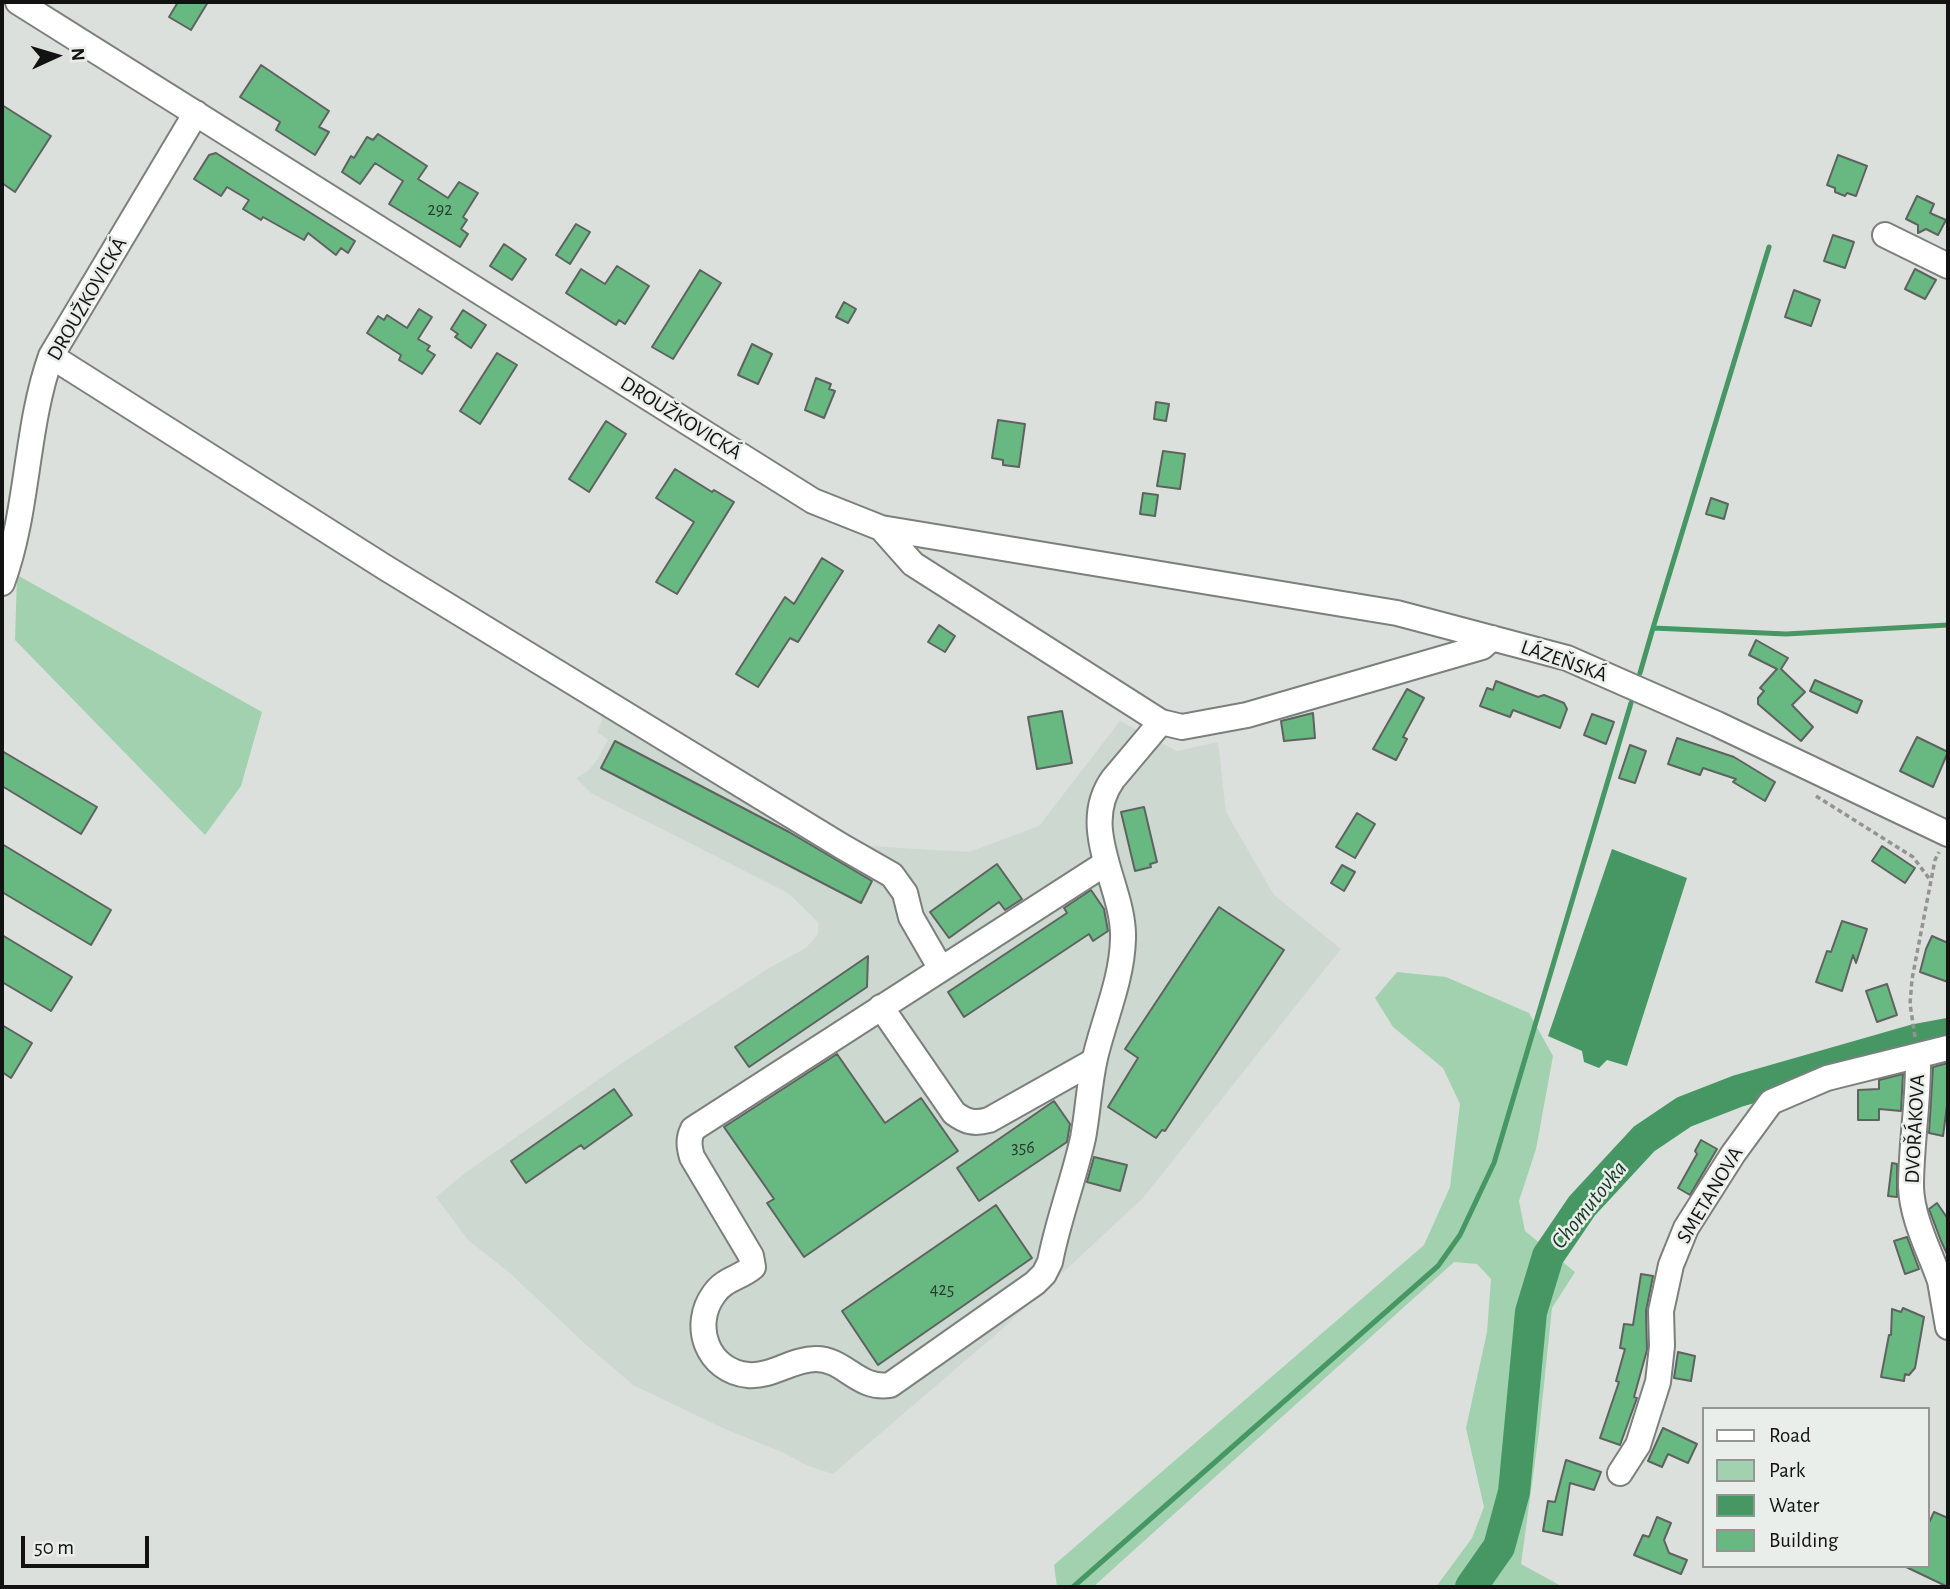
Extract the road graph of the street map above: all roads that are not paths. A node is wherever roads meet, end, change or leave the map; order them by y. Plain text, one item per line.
1 (18, 2) edge
2 (196, 113) junction
3 (1885, 234) dead end
4 (1948, 267) edge
5 (51, 356) junction
6 (881, 528) junction
7 (2, 583) edge
8 (1492, 638) junction
9 (1161, 722) junction
10 (1947, 834) edge
11 (1106, 863) junction
12 (941, 969) junction
13 (881, 1007) junction
14 (1948, 1048) edge
15 (1918, 1056) junction
16 (1094, 1061) junction
17 (1944, 1280) edge
18 (1948, 1327) edge
19 (1620, 1473) dead end

1 - 2 street, DROUŽKOVICKÁ
2 - 5 street, DROUŽKOVICKÁ
2 - 6 street, DROUŽKOVICKÁ
3 - 4 street
5 - 7 street, DROUŽKOVICKÁ
5 - 12 street
6 - 8 street
6 - 9 street, DROUŽKOVICKÁ
8 - 9 street, LÁZEŇSKÁ
8 - 10 street, LÁZEŇSKÁ
9 - 11 street
11 - 12 street
11 - 16 street
12 - 13 street
13 - 16 street
13 - 16 street
14 - 15 street, SMETANOVA
15 - 17 street, DVOŘÁKOVA
15 - 19 street, SMETANOVA
17 - 18 street, DVOŘÁKOVA

